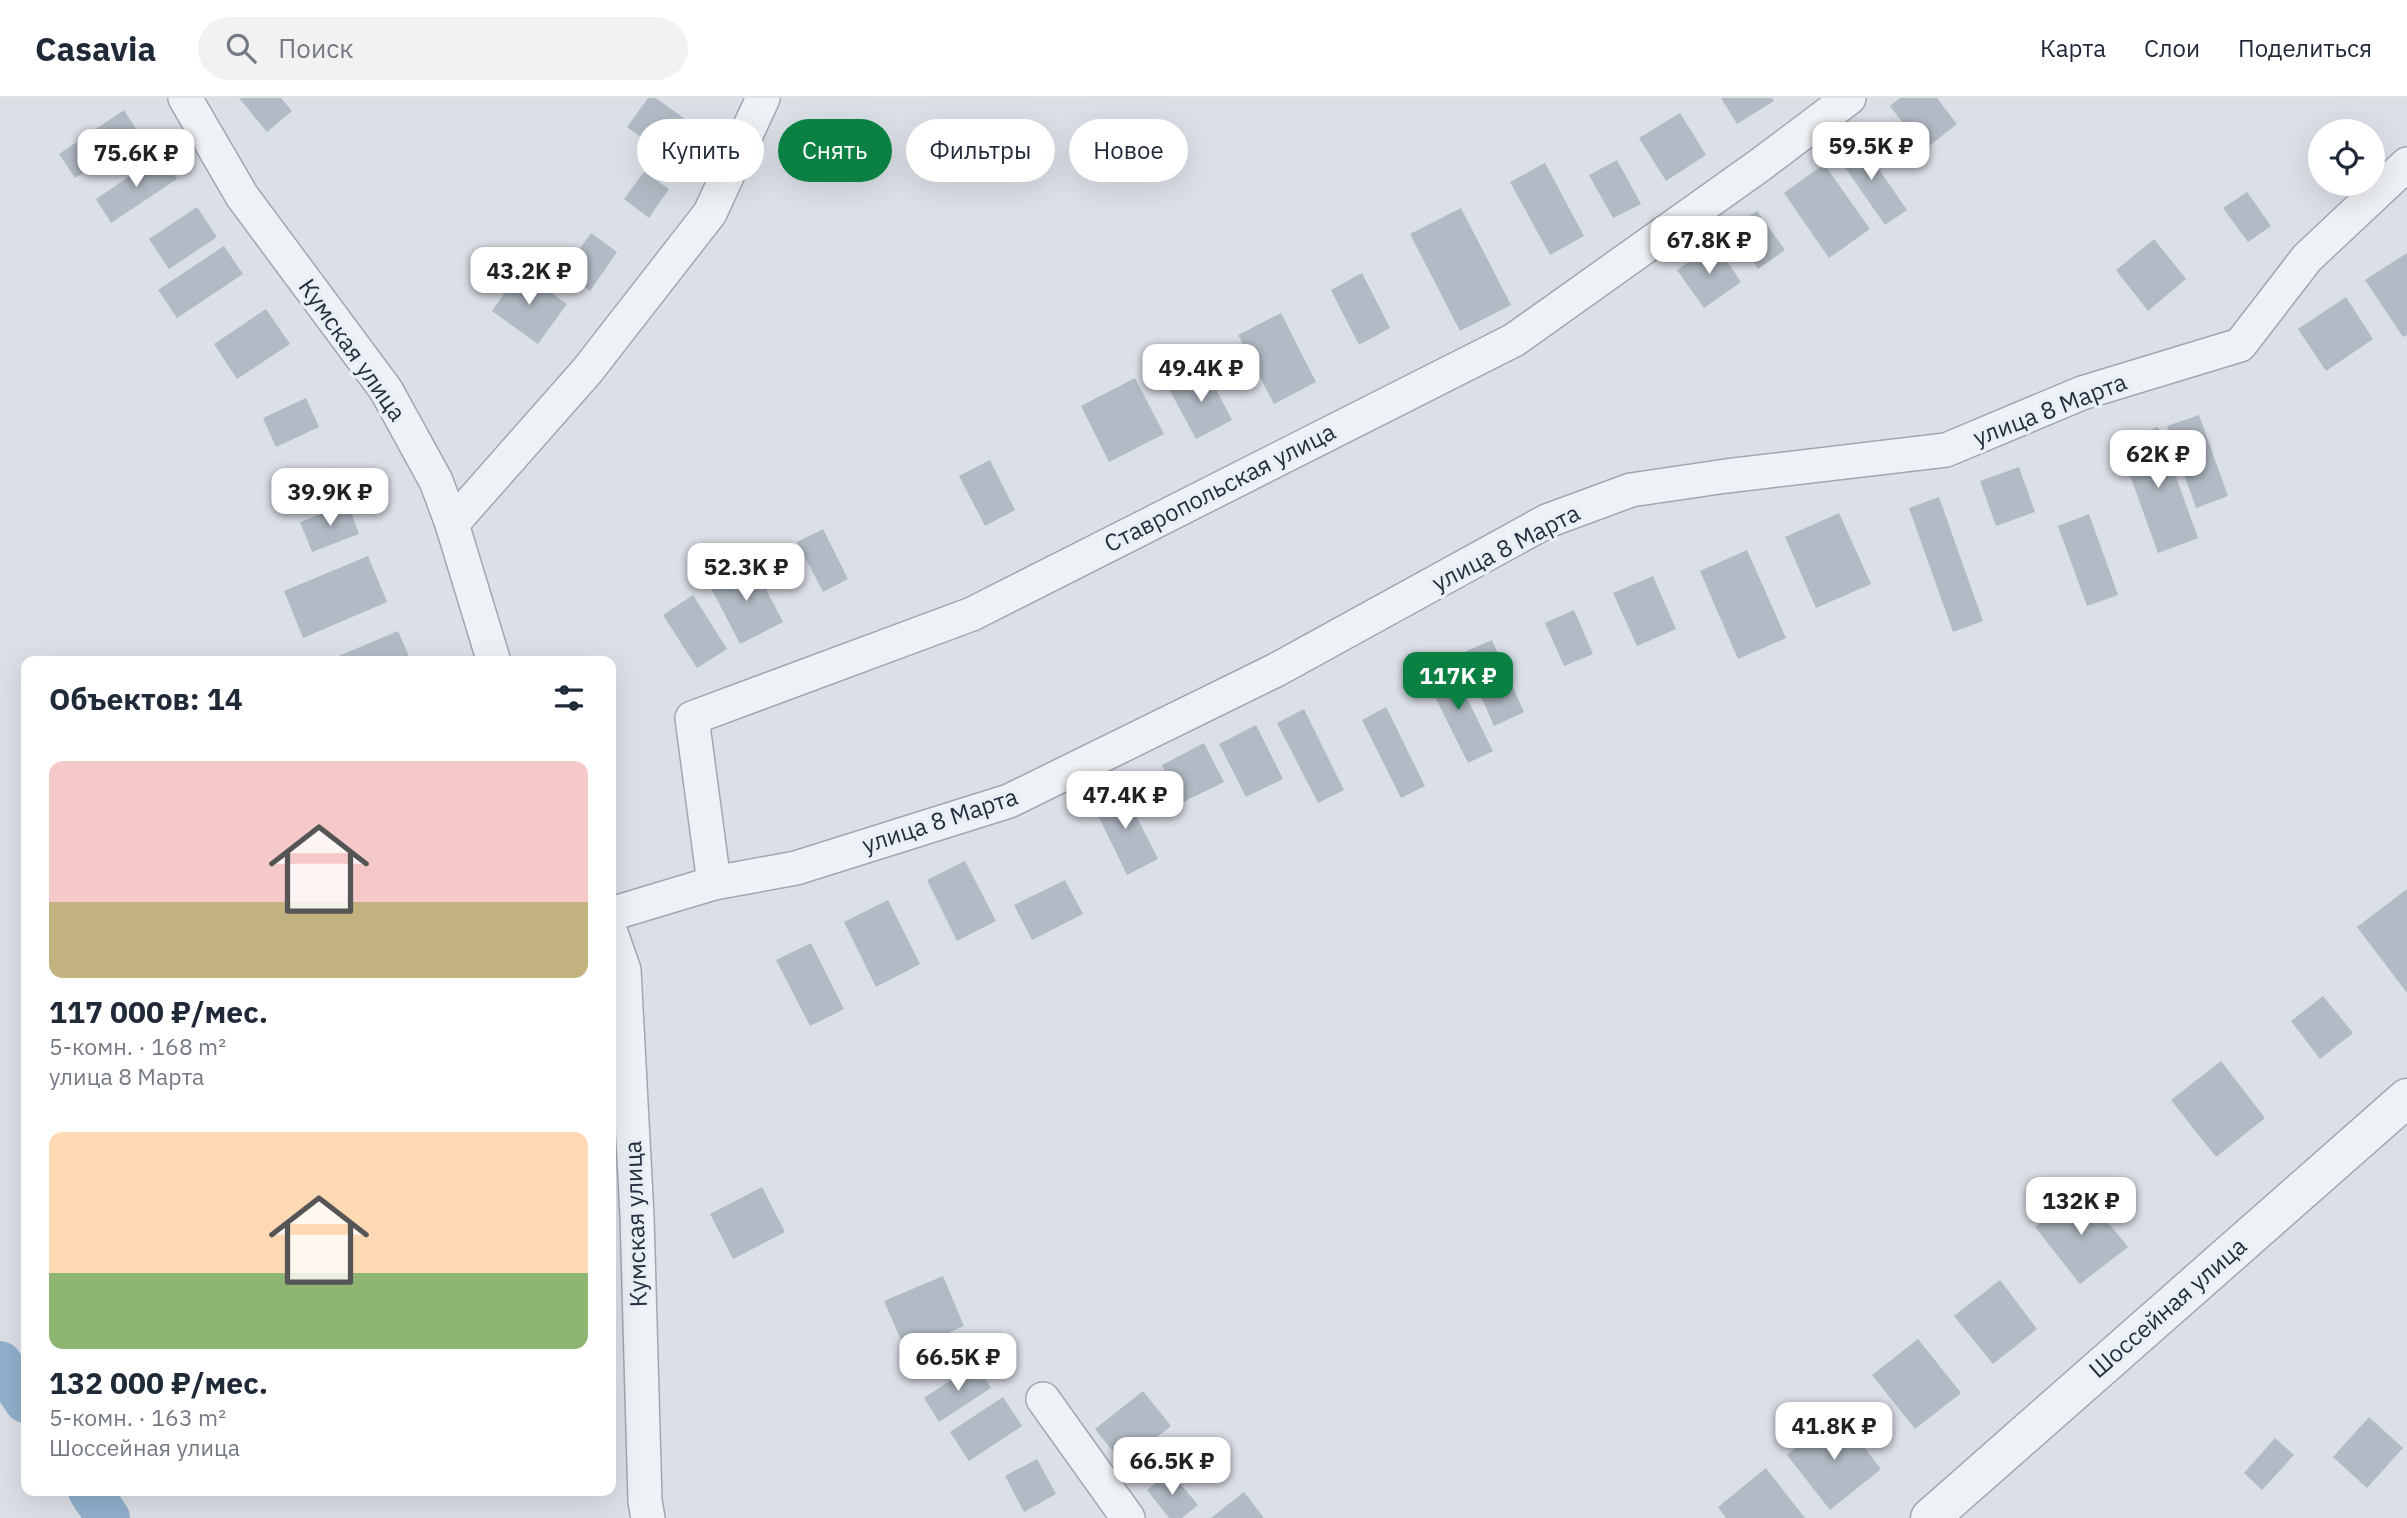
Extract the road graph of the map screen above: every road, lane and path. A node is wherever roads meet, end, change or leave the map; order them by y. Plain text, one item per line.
1 (185, 98) edge
2 (763, 98) edge
3 (1849, 98) edge
4 (2407, 164) edge
5 (452, 524) junction
6 (492, 656) edge
7 (715, 883) junction
8 (616, 913) edge
9 (616, 947) edge
10 (2407, 1098) edge
11 (1043, 1399) dead end
12 (648, 1518) edge
13 (1128, 1518) edge
14 (1930, 1518) edge

1 - 5 street, Кумская улица
2 - 5 street
3 - 7 street, Ставропольская улица
4 - 7 street, улица 8 Марта
5 - 6 street, Кумская улица
7 - 8 street, улица 8 Марта
9 - 12 street, Кумская улица
10 - 14 street, Шоссейная улица
11 - 13 street

